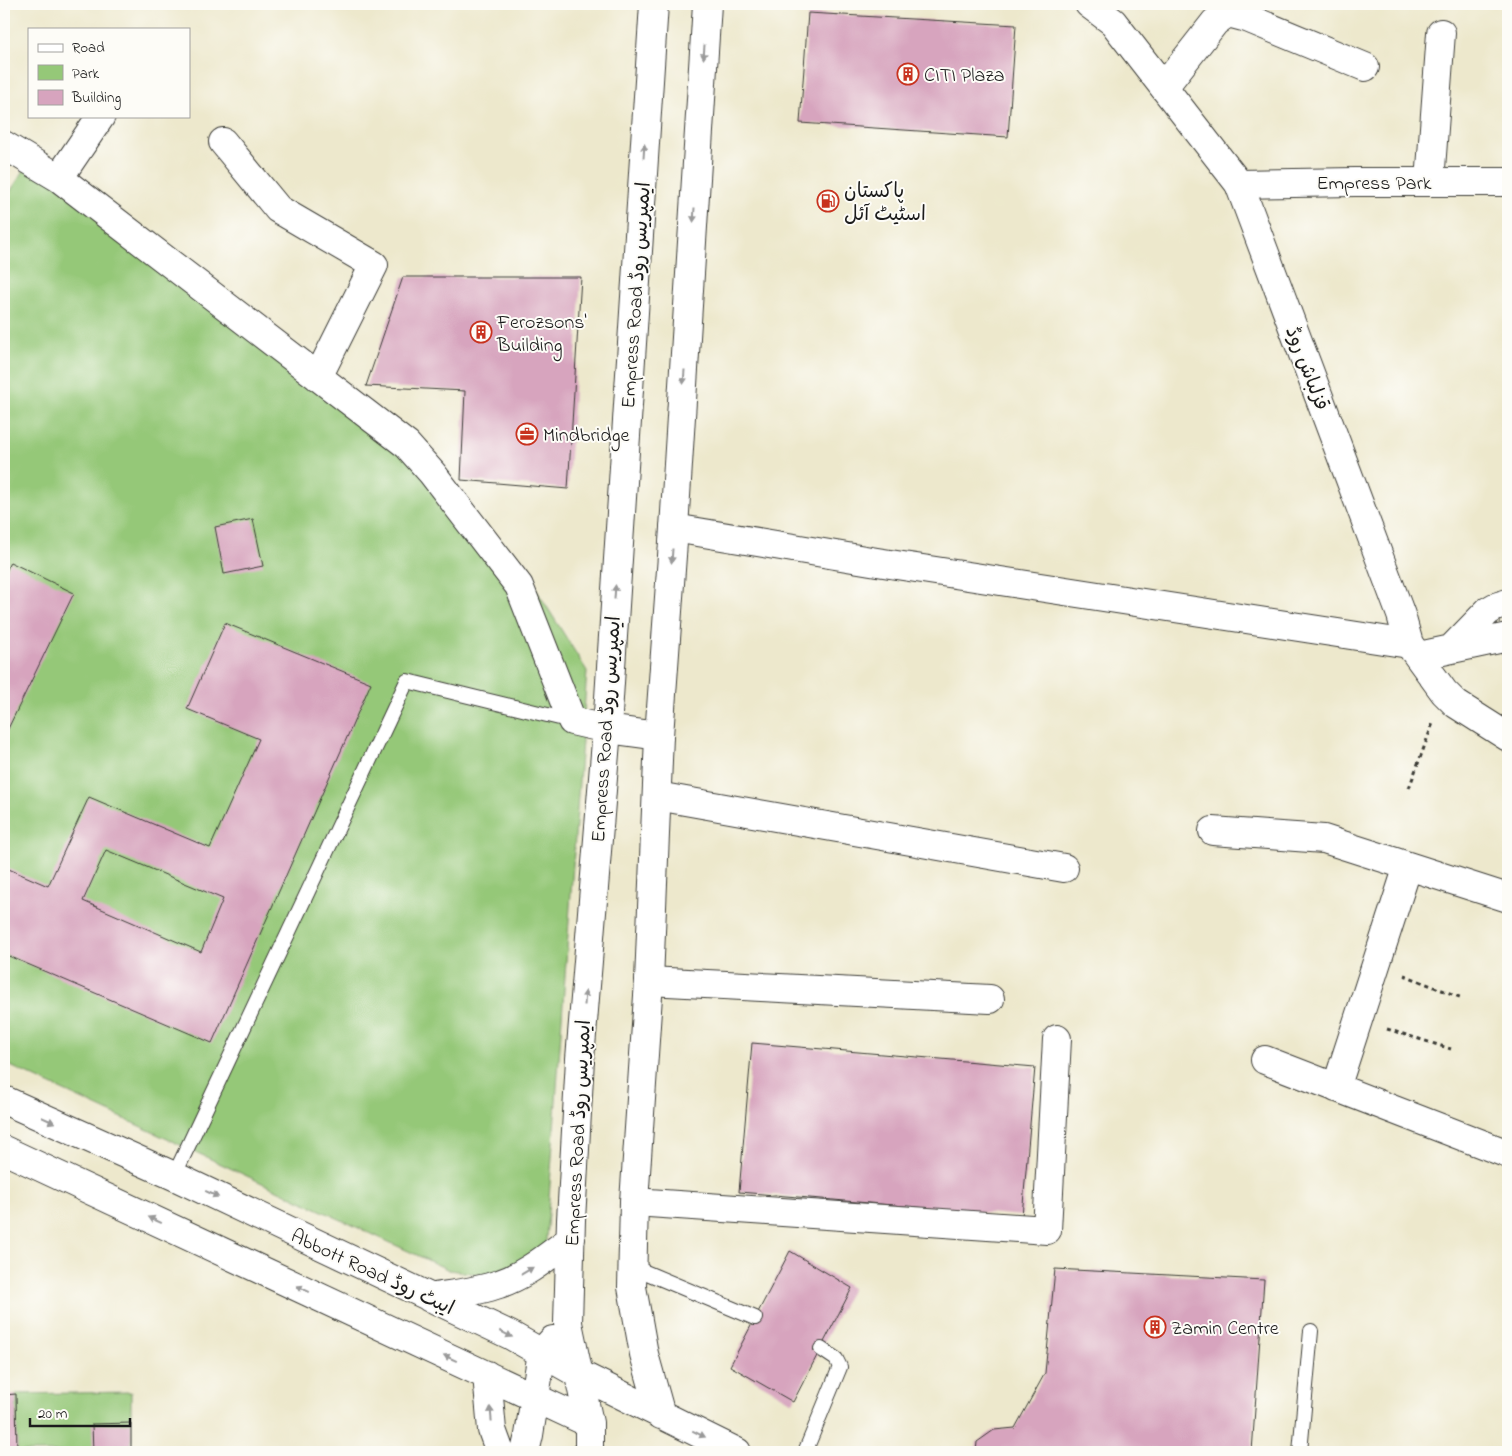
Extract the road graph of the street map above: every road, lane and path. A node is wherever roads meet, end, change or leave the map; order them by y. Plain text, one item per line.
1 (654, 4) edge
2 (707, 4) edge
3 (1088, 4) edge
4 (1441, 33) dead end
5 (1365, 67) dead end
6 (1164, 87) junction
7 (100, 118) edge
8 (223, 142) dead end
9 (4, 145) edge
10 (59, 178) junction
11 (1430, 182) junction
12 (1508, 182) edge
13 (1239, 184) junction
14 (318, 377) junction
15 (674, 528) junction
16 (1508, 603) edge
17 (1508, 637) edge
18 (1451, 649) junction
19 (1414, 650) junction
20 (1444, 692) junction
21 (572, 721) junction
22 (607, 729) junction
23 (659, 736) junction
24 (1508, 737) edge
25 (1410, 788) dead end
26 (657, 796) junction
27 (1213, 831) dead end
28 (1408, 866) junction
29 (1064, 868) dead end
30 (1508, 898) edge
31 (1376, 964) junction
32 (648, 981) junction
33 (1462, 998) dead end
34 (990, 999) dead end
35 (1358, 1020) junction
36 (1057, 1040) dead end
37 (1451, 1049) dead end
38 (1265, 1060) dead end
39 (1336, 1088) junction
40 (4, 1100) edge
41 (4, 1150) edge
42 (1508, 1154) edge
43 (174, 1176) junction
44 (634, 1202) junction
45 (571, 1239) junction
46 (633, 1268) junction
47 (430, 1298) junction
48 (755, 1318) dead end
49 (568, 1323) junction
50 (1311, 1332) dead end
51 (820, 1349) dead end
52 (542, 1352) junction
53 (579, 1374) junction
54 (487, 1375) junction
55 (535, 1398) junction
56 (661, 1415) junction
57 (589, 1423) junction
58 (500, 1452) edge
59 (525, 1452) edge
60 (589, 1452) edge
61 (737, 1452) edge
62 (805, 1452) edge
63 (1300, 1452) edge

22 -> 1 street, Empress Road ایمپریس روڈ
2 -> 15 street
3 - 6 street, قزلباش روڈ
4 - 11 street
5 - 6 street
6 - 13 street, قزلباش روڈ
7 - 10 street
8 - 14 street
9 - 10 street
10 - 14 street
11 - 12 street, Empress Park
11 - 13 street, Empress Park
13 - 19 street, قزلباش روڈ
14 - 21 street
15 - 19 street
15 -> 23 street
16 - 18 street
17 - 18 street
18 - 19 street
19 - 20 street, قزلباش روڈ
20 - 24 street, قزلباش روڈ
20 - 25 path
21 - 22 street
21 - 43 lane
22 - 23 street
45 -> 22 street, Empress Road ایمپریس روڈ
23 - 26 street
26 - 29 street
26 - 32 street
27 - 28 street
28 - 30 street
28 - 31 street
31 - 33 path
31 - 35 street
32 - 34 street
32 - 44 street
35 - 37 path
35 - 39 street
36 - 44 street
38 - 39 street
39 - 42 street
40 -> 43 street, Abbott Road ایبٹ روڈ
54 -> 41 street
43 -> 47 street, Abbott Road ایبٹ روڈ
44 - 46 street
47 -> 45 street
45 - 49 street, Empress Road ایمپریس روڈ
46 - 48 lane
46 - 56 street
47 -> 52 street, Abbott Road ایبٹ روڈ
49 - 52 street
49 - 53 street, Empress Road ایمپریس روڈ
50 - 63 lane
51 - 62 lane
52 - 53 street, Abbott Road ایبٹ روڈ
52 - 55 street
53 - 56 street, Abbott Road ایبٹ روڈ
53 - 57 street, Empress Road ایمپریس روڈ
54 - 55 street
58 -> 54 street
55 - 57 street
55 - 59 street
56 -> 61 street, Abbott Road ایبٹ روڈ
57 - 60 street, Empress Road ایمپریس روڈ

